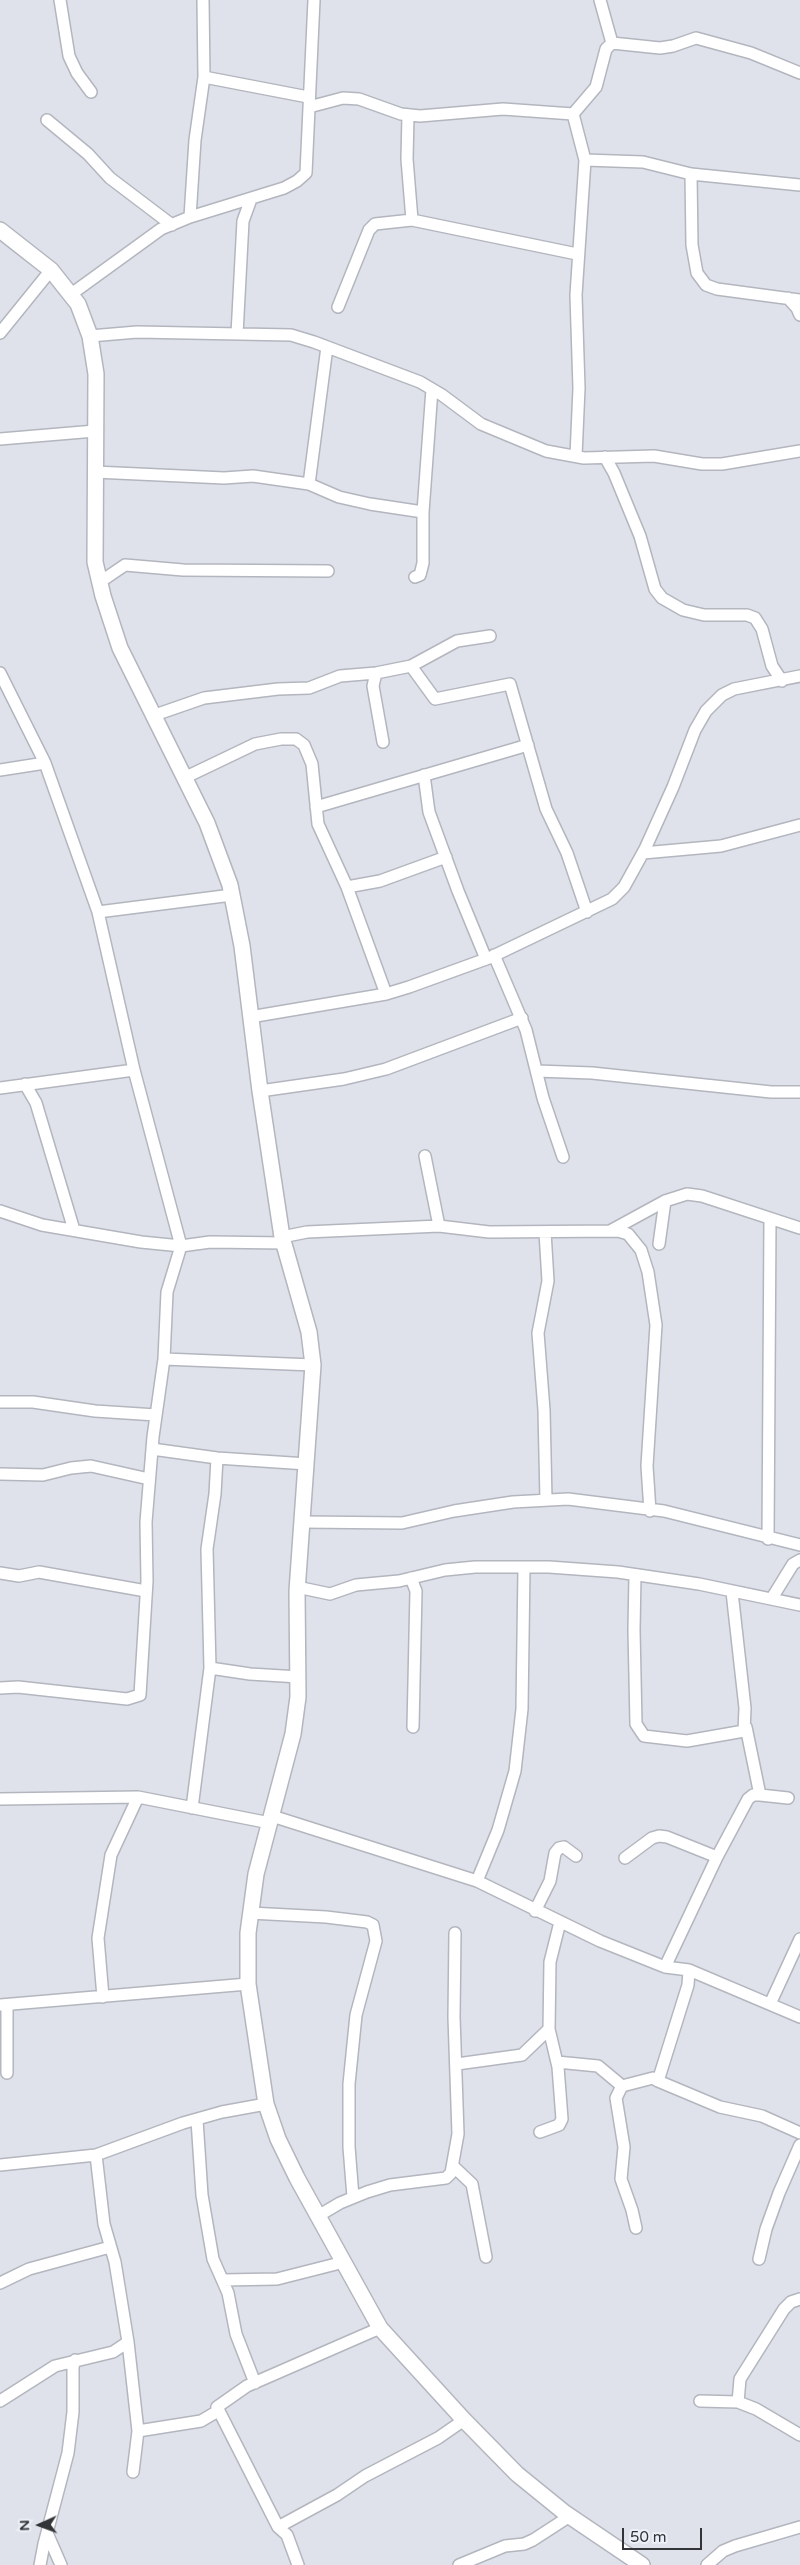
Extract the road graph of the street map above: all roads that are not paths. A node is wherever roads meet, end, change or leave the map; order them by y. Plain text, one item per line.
1 (60, 0) edge
2 (203, 0) edge
3 (314, 0) edge
4 (600, 0) edge
5 (612, 44) junction
6 (800, 73) edge
7 (204, 77) junction
8 (91, 92) dead end
9 (308, 102) junction
10 (408, 114) junction
11 (573, 114) junction
12 (47, 120) dead end
13 (585, 160) junction
14 (691, 174) junction
15 (800, 185) edge
16 (251, 199) junction
17 (228, 206) junction
18 (190, 217) junction
19 (412, 220) junction
20 (244, 221) junction
21 (172, 225) junction
22 (0, 230) edge
23 (578, 254) junction
24 (51, 270) junction
25 (70, 295) junction
26 (788, 298) junction
27 (800, 300) edge
28 (338, 308) dead end
29 (800, 315) edge
30 (0, 333) edge
31 (237, 334) junction
32 (90, 336) junction
33 (327, 346) junction
34 (432, 389) junction
35 (95, 431) junction
36 (0, 439) edge
37 (800, 451) edge
38 (576, 456) junction
39 (605, 457) junction
40 (95, 472) junction
41 (309, 484) junction
42 (423, 512) junction
43 (328, 571) dead end
44 (415, 577) dead end
45 (100, 582) junction
46 (490, 636) dead end
47 (410, 666) junction
48 (0, 673) edge
49 (370, 673) junction
50 (800, 676) edge
51 (782, 680) junction
52 (152, 716) junction
53 (384, 742) dead end
54 (528, 745) junction
55 (45, 762) junction
56 (0, 770) edge
57 (424, 775) junction
58 (184, 778) junction
59 (316, 807) junction
60 (800, 825) edge
61 (643, 853) junction
62 (446, 857) junction
63 (347, 887) junction
64 (232, 895) junction
65 (98, 912) junction
66 (587, 912) junction
67 (490, 957) junction
68 (386, 994) junction
69 (250, 1017) junction
70 (522, 1018) junction
71 (134, 1070) junction
72 (537, 1071) junction
73 (25, 1084) junction
74 (0, 1088) edge
75 (260, 1091) junction
76 (800, 1092) edge
77 (424, 1156) dead end
78 (562, 1157) dead end
79 (665, 1201) junction
80 (0, 1211) edge
81 (770, 1219) junction
82 (439, 1226) junction
83 (800, 1228) edge
84 (74, 1230) junction
85 (545, 1232) junction
86 (608, 1232) junction
87 (283, 1240) junction
88 (659, 1244) dead end
89 (181, 1246) junction
90 (164, 1359) junction
91 (313, 1365) junction
92 (0, 1402) edge
93 (156, 1415) junction
94 (152, 1449) junction
95 (217, 1458) junction
96 (307, 1464) junction
97 (0, 1474) edge
98 (149, 1479) junction
99 (546, 1500) junction
100 (650, 1511) junction
101 (302, 1522) junction
102 (768, 1539) junction
103 (786, 1543) junction
104 (800, 1546) edge
105 (797, 1562) edge
106 (524, 1568) junction
107 (0, 1573) edge
108 (635, 1575) junction
109 (412, 1578) junction
110 (298, 1587) junction
111 (146, 1591) junction
112 (732, 1592) junction
113 (772, 1598) junction
114 (800, 1605) edge
115 (210, 1668) junction
116 (298, 1677) junction
117 (0, 1688) edge
118 (414, 1726) dead end
119 (746, 1727) junction
120 (760, 1794) junction
121 (138, 1797) junction
122 (788, 1798) dead end
123 (0, 1800) edge
124 (192, 1808) junction
125 (271, 1819) junction
126 (576, 1856) dead end
127 (717, 1857) junction
128 (625, 1858) dead end
129 (477, 1880) junction
130 (535, 1911) junction
131 (250, 1913) junction
132 (560, 1922) junction
133 (455, 1933) dead end
134 (800, 1939) edge
135 (665, 1967) junction
136 (689, 1970) junction
137 (248, 1984) junction
138 (102, 1997) junction
139 (770, 2004) junction
140 (4, 2005) edge
141 (800, 2016) edge
142 (549, 2029) junction
143 (536, 2042) junction
144 (556, 2056) junction
145 (457, 2064) junction
146 (7, 2073) dead end
147 (658, 2081) junction
148 (622, 2086) junction
149 (266, 2104) junction
150 (198, 2120) junction
151 (540, 2132) dead end
152 (800, 2133) edge
153 (800, 2145) edge
154 (96, 2155) junction
155 (0, 2164) edge
156 (454, 2167) junction
157 (354, 2197) junction
158 (318, 2216) junction
159 (636, 2228) dead end
160 (110, 2248) junction
161 (486, 2257) dead end
162 (759, 2259) dead end
163 (344, 2262) junction
164 (223, 2280) junction
165 (0, 2283) edge
166 (800, 2299) edge
167 (380, 2328) junction
168 (128, 2342) junction
169 (75, 2360) junction
170 (255, 2383) junction
171 (0, 2401) edge
172 (700, 2401) dead end
173 (738, 2402) junction
174 (218, 2411) junction
175 (464, 2420) junction
176 (138, 2431) junction
177 (800, 2435) edge
178 (133, 2472) dead end
179 (570, 2516) junction
180 (278, 2527) junction
181 (800, 2527) edge
182 (47, 2533) junction
183 (40, 2565) edge
184 (60, 2565) edge
185 (298, 2565) edge
186 (459, 2565) edge
187 (642, 2565) edge
188 (707, 2565) edge

1 - 8 street
2 - 7 street
3 - 9 street
4 - 5 street
5 - 6 street
5 - 11 street
7 - 9 street
7 - 18 street
9 - 10 street
9 - 16 street
10 - 11 street
10 - 19 street
11 - 13 street
12 - 21 street
13 - 14 street
13 - 23 street
14 - 15 street
14 - 26 street
16 - 17 street
16 - 20 street
17 - 18 street
17 - 20 street
18 - 21 street
19 - 23 street
19 - 28 street
20 - 31 street
21 - 25 street
22 - 24 street
23 - 38 street
24 - 25 street
24 - 30 street
25 - 32 street
26 - 27 street
26 - 29 street
31 - 32 street
31 - 33 street
32 - 35 street
33 - 34 street
33 - 41 street
34 - 38 street
34 - 42 street
35 - 36 street
35 - 40 street
37 - 39 street
38 - 39 street
39 - 51 street
40 - 41 street
40 - 45 street
41 - 42 street
42 - 44 street
43 - 45 street
45 - 52 street
46 - 47 street
47 - 49 street
47 - 54 street
48 - 55 street
49 - 52 street
49 - 53 street
50 - 51 street
51 - 61 street
52 - 58 street
54 - 57 street
54 - 66 street
55 - 56 street
55 - 65 street
57 - 59 street
57 - 62 street
58 - 59 street
58 - 64 street
59 - 63 street
60 - 61 street
61 - 66 street
62 - 63 street
62 - 67 street
63 - 68 street
64 - 65 street
64 - 69 street
65 - 71 street
66 - 67 street
67 - 68 street
67 - 70 street
68 - 69 street
69 - 75 street
70 - 72 street
70 - 75 street
71 - 73 street
71 - 89 street
72 - 76 street
72 - 78 street
73 - 74 street
73 - 84 street
75 - 87 street
77 - 82 street
79 - 81 street
79 - 86 street
79 - 88 street
80 - 84 street
81 - 83 street
81 - 102 street
82 - 85 street
82 - 87 street
84 - 89 street
85 - 86 street
85 - 99 street
86 - 100 street
87 - 89 street
87 - 91 street
89 - 90 street
90 - 91 street
90 - 93 street
91 - 96 street
92 - 93 street
93 - 94 street
94 - 95 street
94 - 98 street
95 - 96 street
95 - 115 street
96 - 101 street
97 - 98 street
98 - 111 street
99 - 100 street
99 - 101 street
100 - 102 street
101 - 110 street
102 - 103 street
103 - 104 street
103 - 105 street
105 - 113 street
106 - 108 street
106 - 109 street
106 - 129 street
107 - 111 street
108 - 112 street
108 - 119 street
109 - 110 street
109 - 118 street
110 - 116 street
111 - 117 street
112 - 113 street
112 - 119 street
113 - 114 street
115 - 116 street
115 - 124 street
116 - 125 street
119 - 120 street
120 - 122 street
120 - 127 street
121 - 123 street
121 - 124 street
121 - 138 street
124 - 125 street
125 - 129 street
125 - 131 street
126 - 130 street
127 - 128 street
127 - 135 street
129 - 130 street
130 - 132 street
131 - 137 street
131 - 157 street
132 - 135 street
132 - 142 street
133 - 145 street
134 - 139 street
135 - 136 street
136 - 139 street
136 - 147 street
137 - 138 street
137 - 149 street
138 - 140 street
139 - 141 street
140 - 146 street
142 - 143 street
142 - 144 street
143 - 144 street
143 - 145 street
144 - 148 street
144 - 151 street
145 - 156 street
147 - 148 street
147 - 152 street
148 - 159 street
149 - 150 street
149 - 158 street
150 - 154 street
150 - 164 street
153 - 162 street
154 - 155 street
154 - 160 street
156 - 157 street
156 - 161 street
157 - 158 street
158 - 163 street
160 - 165 street
160 - 168 street
163 - 164 street
163 - 167 street
164 - 170 street
166 - 173 street
167 - 170 street
167 - 175 street
168 - 169 street
168 - 176 street
169 - 171 street
169 - 182 street
170 - 174 street
172 - 173 street
173 - 177 street
174 - 176 street
174 - 180 street
175 - 179 street
175 - 180 street
176 - 178 street
179 - 186 street
179 - 187 street
180 - 185 street
181 - 188 street
182 - 183 street
182 - 184 street

